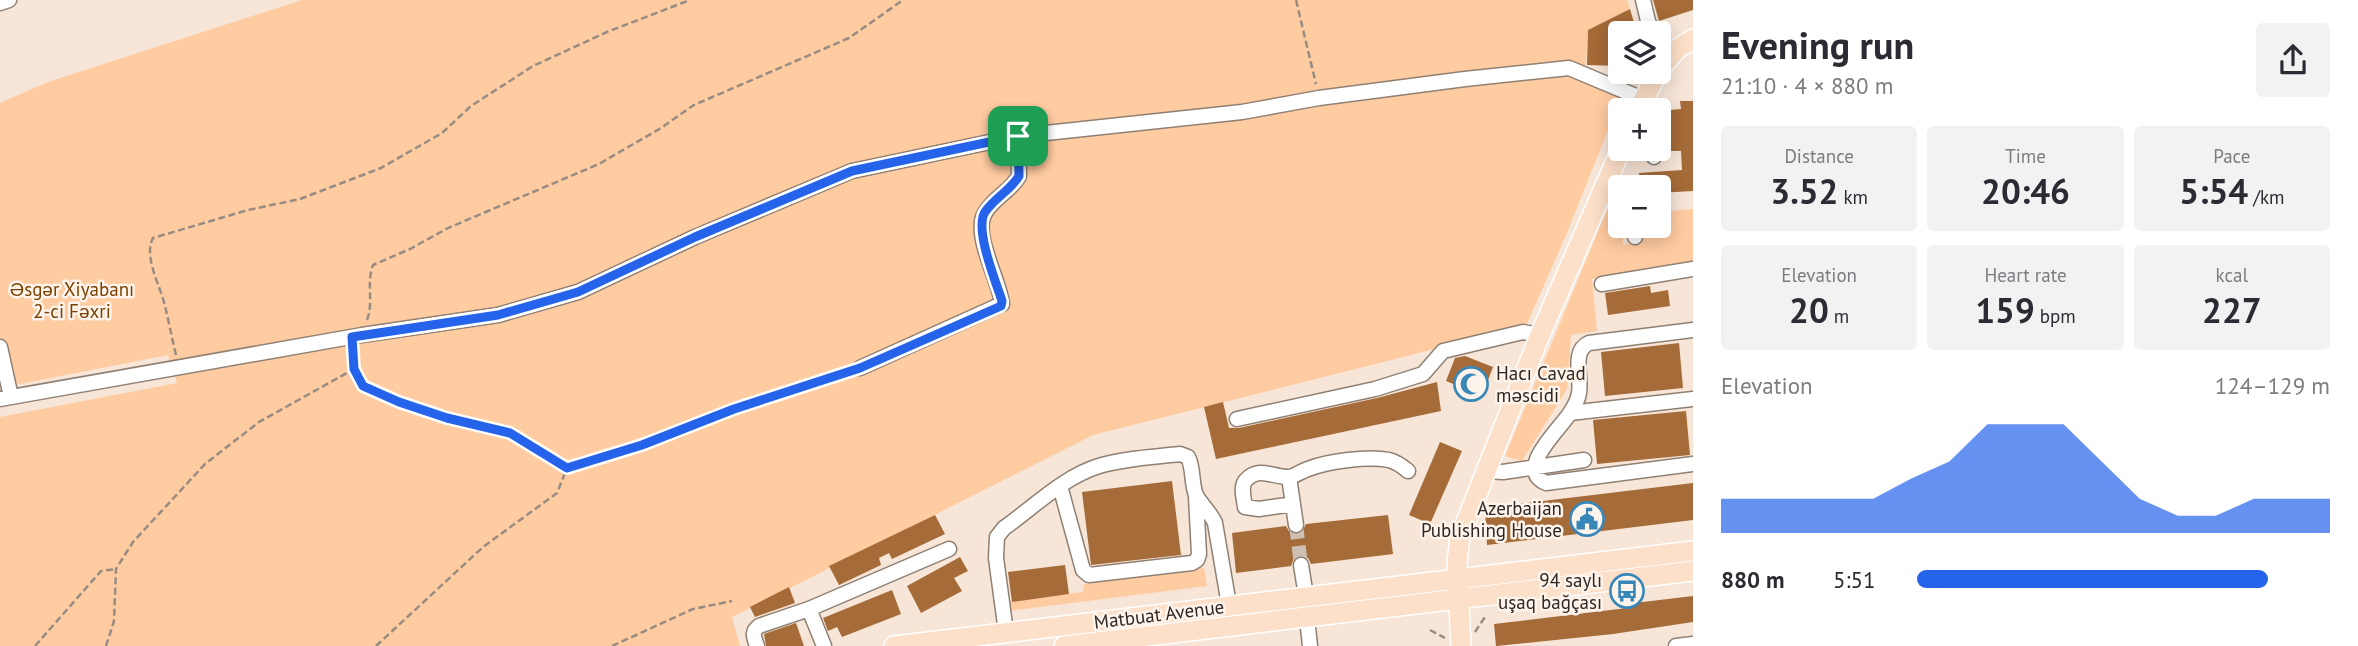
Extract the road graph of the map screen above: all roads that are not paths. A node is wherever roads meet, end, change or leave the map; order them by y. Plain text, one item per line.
1 (9, 0) edge
2 (1643, 0) edge
3 (0, 3) edge
4 (1649, 21) edge
5 (1693, 39) edge
6 (1671, 54) edge
7 (1627, 98) edge
8 (1018, 136) junction
9 (1608, 201) edge
10 (1693, 269) edge
11 (1602, 284) dead end
12 (1693, 330) edge
13 (1541, 335) junction
14 (0, 347) edge
15 (860, 368) road end
16 (5, 398) edge
17 (1693, 398) edge
18 (1570, 413) junction
19 (1237, 419) dead end
20 (1584, 460) dead end
21 (1693, 464) edge
22 (1534, 467) junction
23 (1408, 471) dead end
24 (1486, 471) junction
25 (1289, 477) junction
26 (1060, 486) junction
27 (1196, 497) junction
28 (1293, 503) junction
29 (1296, 525) tunnel mouth
30 (949, 549) dead end
31 (1693, 551) edge
32 (1301, 565) tunnel mouth
33 (1457, 570) junction
34 (1693, 571) edge
35 (1306, 596) junction
36 (1459, 600) junction
37 (1228, 605) junction
38 (809, 609) junction
39 (1307, 618) junction
40 (1006, 632) junction
41 (1461, 642) edge
42 (1094, 644) edge
43 (1693, 644) edge
44 (757, 646) edge
45 (824, 646) edge
46 (894, 646) edge
47 (1065, 646) edge
48 (1310, 646) edge
49 (1676, 646) edge

1 - 3 lane
2 - 4 lane
5 - 6 main road
7 - 8 lane
8 - 15 lane
8 - 16 lane
9 - 13 main road
10 - 11 lane
12 - 18 lane
13 - 19 lane
13 - 24 main road
14 - 16 lane
17 - 18 lane
18 - 22 lane
20 - 22 lane
21 - 22 lane
22 - 24 lane
23 - 25 lane
24 - 33 main road
25 - 28 lane
25 - 28 lane
26 - 27 lane
26 - 27 lane
26 - 40 lane
27 - 37 lane
28 - 29 lane
30 - 38 lane
31 - 33 main road, Matbuat Avenue
32 - 35 lane
33 - 35 main road, Matbuat Avenue
33 - 36 main road
34 - 36 main road, Matbuat Avenue
35 - 37 main road, Matbuat Avenue
36 - 39 main road, Matbuat Avenue
36 - 41 main road
37 - 40 main road, Matbuat Avenue
38 - 44 lane
38 - 45 lane
39 - 42 main road, Matbuat Avenue
39 - 48 lane
40 - 46 main road, Matbuat Avenue
42 - 47 main road, Matbuat Avenue
43 - 49 lane

